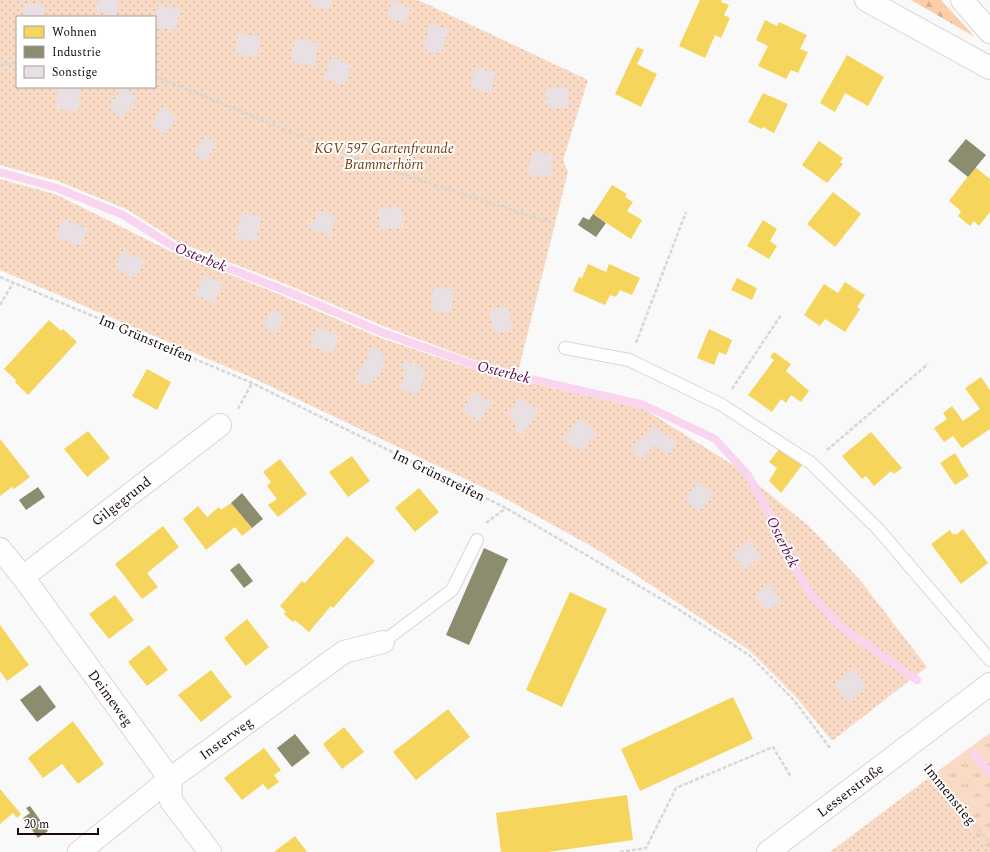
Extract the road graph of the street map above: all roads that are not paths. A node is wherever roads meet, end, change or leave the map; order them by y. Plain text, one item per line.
1 (866, 0) edge
2 (962, 0) edge
3 (990, 32) edge
4 (990, 68) edge
5 (565, 348) dead end
6 (220, 425) dead end
7 (477, 540) dead end
8 (0, 549) edge
9 (23, 577) junction
10 (383, 642) joint
11 (990, 660) edge
12 (990, 684) edge
13 (170, 779) junction
14 (78, 852) edge
15 (210, 852) edge
16 (768, 852) edge

1 - 4 street
2 - 3 street
5 - 11 lane
6 - 9 street, Gilgegrund
7 - 10 lane
8 - 9 street, Deimeweg
9 - 13 street, Deimeweg
10 - 13 street, Insterweg
12 - 16 street, Lesserstraße
13 - 14 street, Insterweg
13 - 15 street

